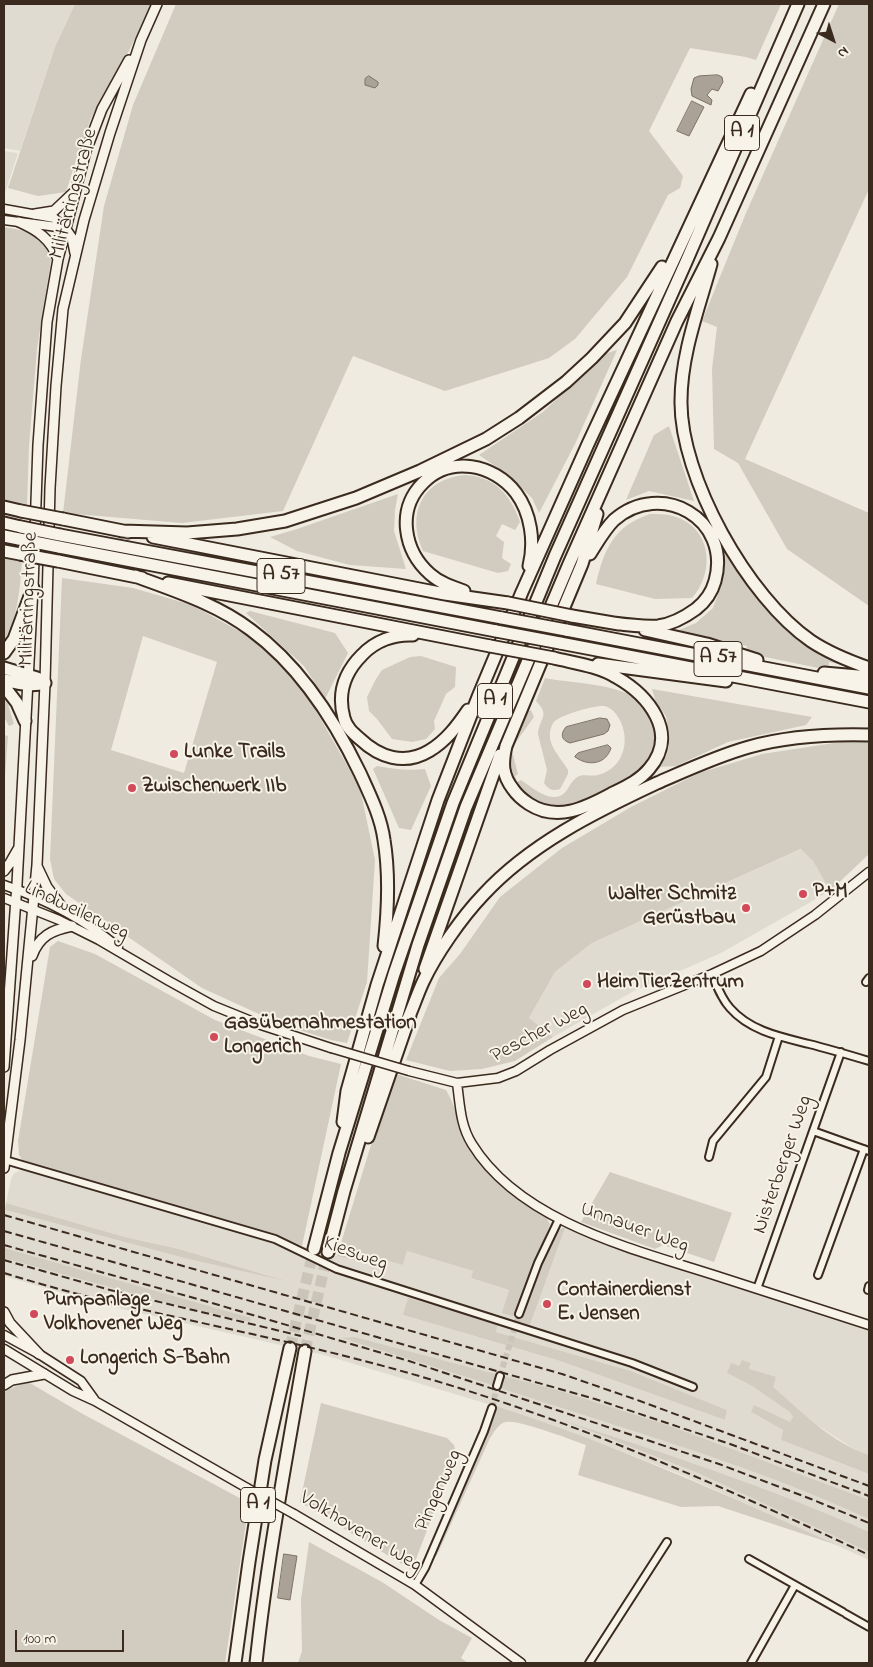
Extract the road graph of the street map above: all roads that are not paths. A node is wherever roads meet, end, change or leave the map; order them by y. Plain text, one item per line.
1 (156, 4) edge
2 (793, 4) edge
3 (798, 4) edge
4 (824, 4) edge
5 (140, 40) junction
6 (75, 192) junction
7 (4, 209) edge
8 (35, 214) junction
9 (694, 214) junction
10 (4, 220) edge
11 (19, 222) junction
12 (83, 223) junction
13 (65, 228) junction
14 (718, 238) junction
15 (75, 254) junction
16 (58, 259) junction
17 (613, 466) junction
18 (4, 507) edge
19 (4, 523) edge
20 (122, 531) junction
21 (4, 536) edge
22 (59, 541) junction
23 (4, 551) edge
24 (135, 576) junction
25 (33, 588) junction
26 (522, 592) junction
27 (482, 598) junction
28 (565, 603) junction
29 (613, 623) junction
30 (447, 637) junction
31 (4, 653) edge
32 (554, 658) junction
33 (4, 668) edge
34 (869, 668) edge
35 (538, 669) junction
36 (869, 677) edge
37 (4, 680) edge
38 (28, 680) junction
39 (45, 683) junction
40 (775, 684) junction
41 (4, 686) edge
42 (869, 688) edge
43 (478, 697) junction
44 (869, 702) edge
45 (25, 721) junction
46 (869, 736) edge
47 (19, 846) junction
48 (37, 865) junction
49 (4, 870) edge
50 (869, 872) edge
51 (4, 885) edge
52 (17, 889) junction
53 (34, 896) junction
54 (4, 898) edge
55 (16, 902) junction
56 (33, 909) junction
57 (64, 910) junction
58 (72, 926) junction
59 (133, 959) junction
60 (28, 968) junction
61 (712, 974) junction
62 (377, 985) junction
63 (407, 1021) junction
64 (779, 1036) junction
65 (841, 1052) junction
66 (869, 1061) edge
67 (4, 1067) edge
68 (457, 1082) junction
69 (813, 1131) junction
70 (866, 1150) edge
71 (339, 1153) junction
72 (709, 1157) dead end
73 (4, 1164) edge
74 (344, 1191) junction
75 (559, 1219) junction
76 (314, 1249) tunnel mouth
77 (328, 1252) tunnel mouth
78 (818, 1275) dead end
79 (757, 1289) junction
80 (4, 1312) edge
81 (519, 1314) tunnel mouth
82 (869, 1326) edge
83 (4, 1335) edge
84 (290, 1348) tunnel mouth
85 (4, 1350) edge
86 (305, 1351) tunnel mouth
87 (40, 1354) junction
88 (44, 1374) junction
89 (500, 1376) tunnel mouth
90 (4, 1385) edge
91 (497, 1386) tunnel mouth
92 (693, 1387) dead end
93 (95, 1401) junction
94 (492, 1408) tunnel mouth
95 (667, 1542) dead end
96 (749, 1559) dead end
97 (415, 1585) junction
98 (795, 1585) junction
99 (869, 1628) edge
100 (235, 1663) edge
101 (256, 1663) edge
102 (521, 1663) edge
103 (589, 1663) edge
104 (751, 1663) edge

1 - 5 main road, Militärringstraße
2 - 9 highway
3 - 71 highway, A 1
4 - 14 highway, A 1
5 - 6 main road, Militärringstraße
5 - 12 main road, Militärringstraße
6 - 8 main road
6 - 13 main road, Militärringstraße
7 - 8 street
8 - 13 street
9 - 20 highway
9 - 26 highway
10 - 11 street
11 - 13 street
11 - 16 main road
12 - 13 main road
12 - 15 main road, Militärringstraße
13 - 15 main road
13 - 16 main road, Militärringstraße
14 - 17 highway, A 1
14 - 34 highway
15 - 39 main road, Militärringstraße
16 - 25 main road, Militärringstraße
17 - 28 highway
17 - 74 highway, A 1
18 - 20 highway, bridge
19 - 22 highway, A 57, bridge
20 - 27 highway
21 - 22 highway, A 57, bridge
22 - 40 highway, A 57, bridge
22 - 42 highway, A 57, bridge
23 - 24 highway, bridge
24 - 30 highway
24 - 62 highway
25 - 31 highway
25 - 38 main road, Militärringstraße
26 - 27 highway
26 - 43 highway
27 - 29 highway, bridge
28 - 29 highway
28 - 35 highway
29 - 36 highway
30 - 32 highway, bridge
30 - 43 highway
32 - 35 highway
32 - 40 highway
33 - 38 highway
35 - 63 highway
37 - 38 highway
38 - 39 highway
38 - 45 main road, Militärringstraße
39 - 48 main road, Militärringstraße
40 - 44 highway, A 57
41 - 45 highway
43 - 62 highway
45 - 47 main road, Militärringstraße
46 - 63 highway
47 - 49 main road
47 - 52 main road, Militärringstraße
48 - 53 main road, Militärringstraße
48 - 57 main road
50 - 61 street, Pescher Weg
51 - 52 street, Lindweilerweg
52 - 53 street, Lindweilerweg
52 - 55 main road, Militärringstraße
53 - 56 main road, Militärringstraße
53 - 57 street, Lindweilerweg
54 - 55 street, Lindweilerweg
55 - 56 street, Lindweilerweg
55 - 67 main road, Militärringstraße
56 - 58 street, Lindweilerweg
56 - 60 main road, Militärringstraße
57 - 59 street, Lindweilerweg
58 - 59 street, Lindweilerweg
58 - 60 main road
59 - 68 street, Lindweilerweg, bridge
60 - 73 main road, Militärringstraße
61 - 64 street
61 - 68 street, Pescher Weg
62 - 71 highway
63 - 74 highway
64 - 65 street
64 - 72 street
65 - 66 street
65 - 69 street, Nisterberger Weg
68 - 75 street, Unnauer Weg
69 - 70 street
69 - 79 street, Nisterberger Weg
70 - 78 street
71 - 76 highway, A 1
73 - 92 street, Kiesweg
74 - 77 highway, A 1
75 - 79 street, Unnauer Weg
75 - 81 street
79 - 82 street, Unnauer Weg
80 - 87 main road
83 - 87 street, Volkhovener Weg
84 - 100 highway, A 1
85 - 88 street, Volkhovener Weg
86 - 101 highway, A 1
87 - 93 street, Volkhovener Weg
88 - 90 main road
88 - 93 street, Volkhovener Weg
89 - 91 street
93 - 97 street, Volkhovener Weg, bridge
94 - 97 street, Pingenweg
95 - 103 street
96 - 98 street
97 - 102 street, Volkhovener Weg
98 - 99 street
98 - 104 street

